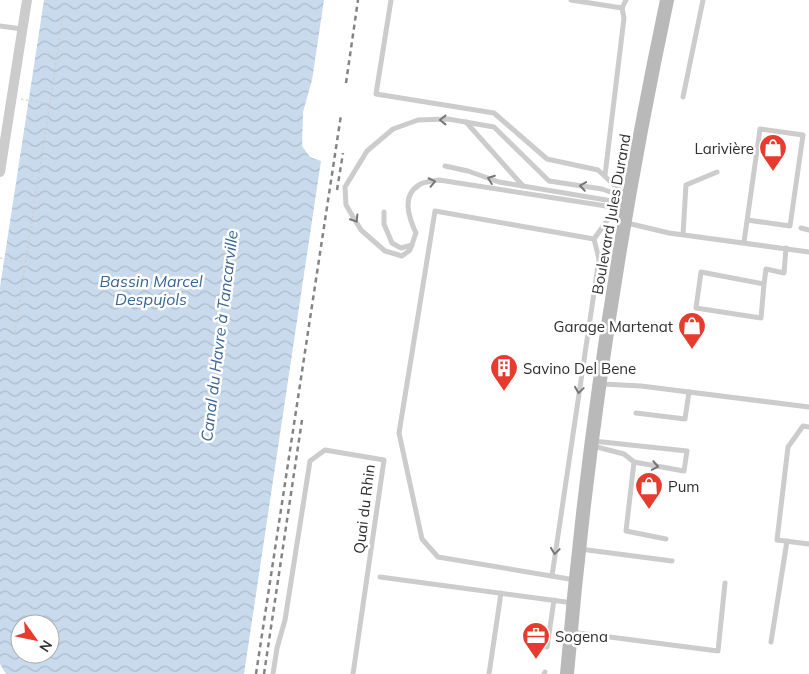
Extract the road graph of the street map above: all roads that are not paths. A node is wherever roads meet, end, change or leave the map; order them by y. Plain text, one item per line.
1 (27, 0) edge
2 (391, 0) edge
3 (571, 0) edge
4 (626, 0) edge
5 (667, 0) edge
6 (702, 0) edge
7 (622, 8) junction
8 (0, 26) edge
9 (22, 29) junction
10 (683, 97) dead end
11 (466, 122) junction
12 (445, 166) dead end
13 (0, 172) edge
14 (717, 172) dead end
15 (604, 175) junction
16 (523, 187) junction
17 (624, 203) junction
18 (384, 212) dead end
19 (747, 220) junction
20 (625, 223) junction
21 (801, 228) dead end
22 (809, 230) edge
23 (683, 234) junction
24 (594, 239) junction
25 (744, 242) junction
26 (412, 245) junction
27 (786, 248) junction
28 (809, 252) edge
29 (764, 284) junction
30 (601, 384) junction
31 (689, 392) junction
32 (809, 407) edge
33 (636, 413) dead end
34 (809, 427) edge
35 (593, 444) junction
36 (634, 462) junction
37 (666, 539) dead end
38 (787, 541) junction
39 (809, 544) edge
40 (580, 548) junction
41 (672, 561) dead end
42 (552, 576) junction
43 (380, 577) dead end
44 (575, 580) junction
45 (725, 583) dead end
46 (501, 593) junction
47 (554, 600) junction
48 (574, 603) junction
49 (571, 632) junction
50 (771, 642) dead end
51 (547, 647) dead end
52 (273, 674) edge
53 (353, 674) edge
54 (489, 674) edge
55 (568, 674) edge

1 - 9 street
2 - 15 lane
3 - 7 lane
4 - 7 lane
5 - 17 main road, Boulevard Jules Durand
6 - 10 lane
7 - 15 lane
8 - 9 lane
9 - 13 street
11 - 16 lane
17 -> 11 lane
11 -> 26 lane
16 -> 12 lane
14 - 23 lane
15 - 17 lane
16 - 17 lane
17 - 20 main road, Boulevard Jules Durand
17 - 24 lane
26 -> 17 lane
18 - 26 lane
19 - 19 lane
19 - 25 lane
20 - 23 lane
20 - 30 main road, Boulevard Jules Durand
21 - 22 lane
23 - 25 lane
24 -> 42 lane
24 - 42 lane
25 - 27 lane
27 - 28 lane
27 - 29 lane
29 - 29 lane
30 - 31 lane
30 - 35 main road, Boulevard Jules Durand
31 - 32 lane
31 - 33 lane
34 - 38 lane
35 - 36 lane
36 -> 35 lane
35 - 40 main road, Boulevard Jules Durand
36 - 37 lane
38 - 39 lane
38 - 50 lane
40 - 41 lane
40 - 44 main road, Boulevard Jules Durand
42 - 44 lane
43 - 46 lane
44 - 48 main road, Boulevard Jules Durand
45 - 49 lane
46 - 47 lane
46 - 54 lane
47 - 48 lane
47 - 51 lane
48 - 49 main road, Boulevard Jules Durand
49 - 55 main road, Boulevard Jules Durand
52 - 53 lane, Quai du Rhin

